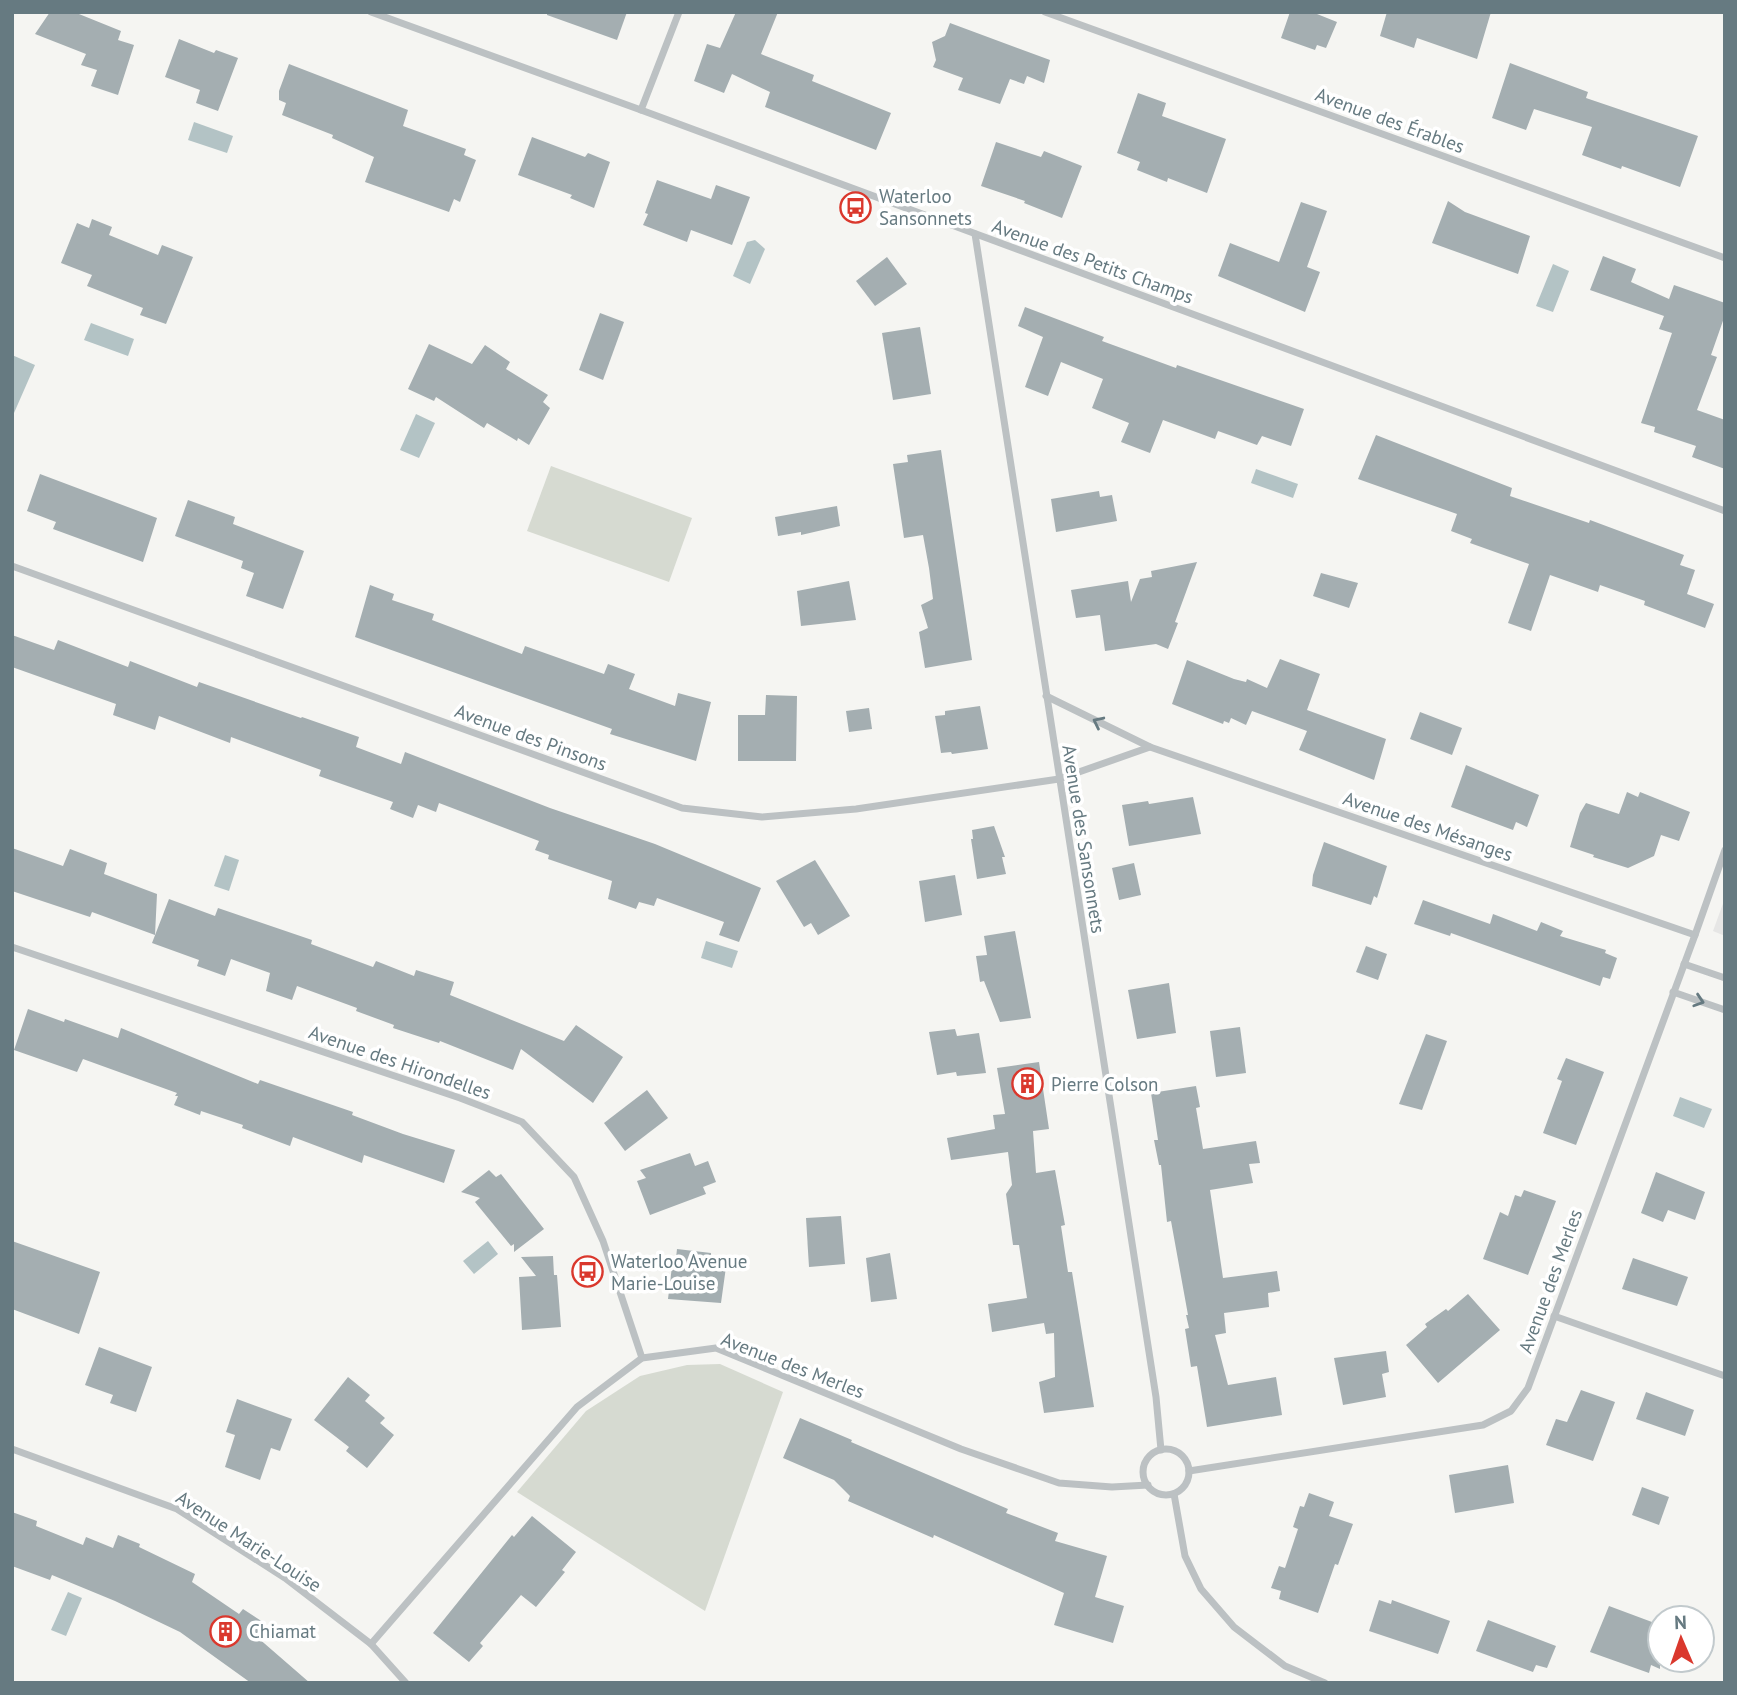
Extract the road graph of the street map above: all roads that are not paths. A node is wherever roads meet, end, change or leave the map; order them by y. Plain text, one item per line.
1 (371, 12) edge
2 (680, 12) edge
3 (1045, 12) edge
4 (641, 110) junction
5 (975, 234) junction
6 (1725, 258) edge
7 (1725, 511) edge
8 (12, 566) edge
9 (1046, 696) junction
10 (1150, 747) junction
11 (1059, 779) junction
12 (1725, 850) edge
13 (1695, 935) junction
14 (12, 947) edge
15 (1684, 964) junction
16 (1725, 978) edge
17 (1673, 992) junction
18 (1725, 1010) edge
19 (1554, 1316) junction
20 (642, 1358) junction
21 (1725, 1376) edge
22 (12, 1449) edge
23 (1161, 1450) junction
24 (1189, 1471) junction
25 (1148, 1485) junction
26 (1174, 1494) junction
27 (371, 1644) junction
28 (406, 1683) edge
29 (1325, 1683) edge

1 - 4 street, Avenue des Petits Champs
2 - 4 street
3 - 6 street, Avenue des Érables
4 - 5 street, Avenue des Petits Champs
5 - 7 street, Avenue des Petits Champs
5 - 9 street, Avenue des Sansonnets
8 - 11 street, Avenue des Pinsons
10 -> 9 street, Avenue des Mésanges
9 - 11 street, Avenue des Sansonnets
10 - 11 street
10 - 13 street, Avenue des Mésanges
11 - 23 street, Avenue des Sansonnets
12 - 13 street, Avenue des Merles
13 - 15 street, Avenue des Merles
14 - 20 street, Avenue des Hirondelles
15 - 16 street
15 - 17 street, Avenue des Merles
17 -> 18 street
17 - 19 street, Avenue des Merles
19 - 21 street
19 - 24 street, Avenue des Merles
20 - 25 street, Avenue des Merles
20 - 27 street, Avenue des Merles
22 - 27 street, Avenue Marie-Louise
23 - 24 street
23 - 25 street
24 - 26 street
25 - 26 street
26 - 29 street
27 - 28 street, Avenue Marie-Louise

